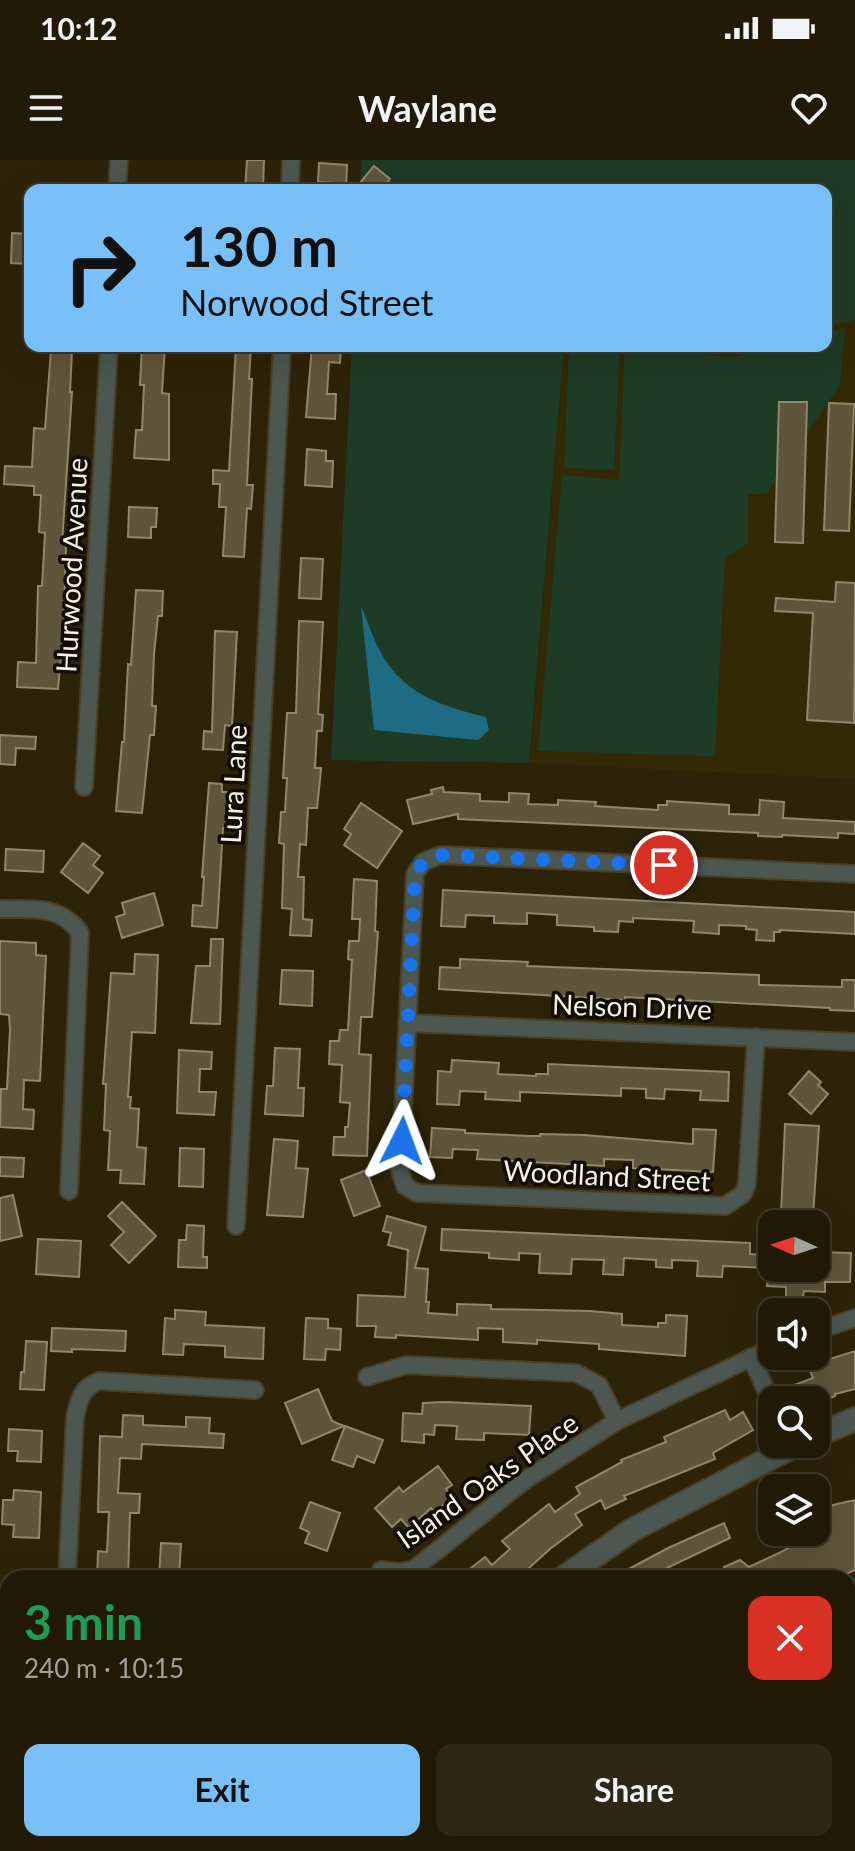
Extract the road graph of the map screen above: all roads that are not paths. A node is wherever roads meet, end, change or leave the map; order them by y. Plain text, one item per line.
1 (119, 160) edge
2 (291, 160) edge
3 (117, 184) edge
4 (290, 184) edge
5 (109, 352) edge
6 (282, 352) edge
7 (84, 787) dead end
8 (855, 874) edge
9 (0, 909) edge
10 (407, 1023) junction
11 (756, 1037) junction
12 (855, 1042) edge
13 (69, 1191) dead end
14 (236, 1226) dead end
15 (855, 1318) edge
16 (830, 1326) edge
17 (758, 1354) edge
18 (751, 1357) junction
19 (367, 1377) dead end
20 (764, 1386) edge
21 (255, 1390) dead end
22 (855, 1419) edge
23 (617, 1421) junction
24 (830, 1430) edge
25 (768, 1458) edge
26 (67, 1570) edge
27 (413, 1570) edge
28 (574, 1570) edge

1 - 3 street
2 - 4 street
5 - 7 street, Hurwood Avenue
6 - 14 street, Lura Lane
8 - 10 street
9 - 13 street
10 - 11 street, Nelson Drive
10 - 11 street, Woodland Street
11 - 12 street, Nelson Drive
15 - 16 street
17 - 18 street, Island Oaks Place
18 - 20 street
18 - 23 street, Island Oaks Place
19 - 23 street
21 - 26 street
22 - 24 street
23 - 27 street, Island Oaks Place
25 - 28 street

